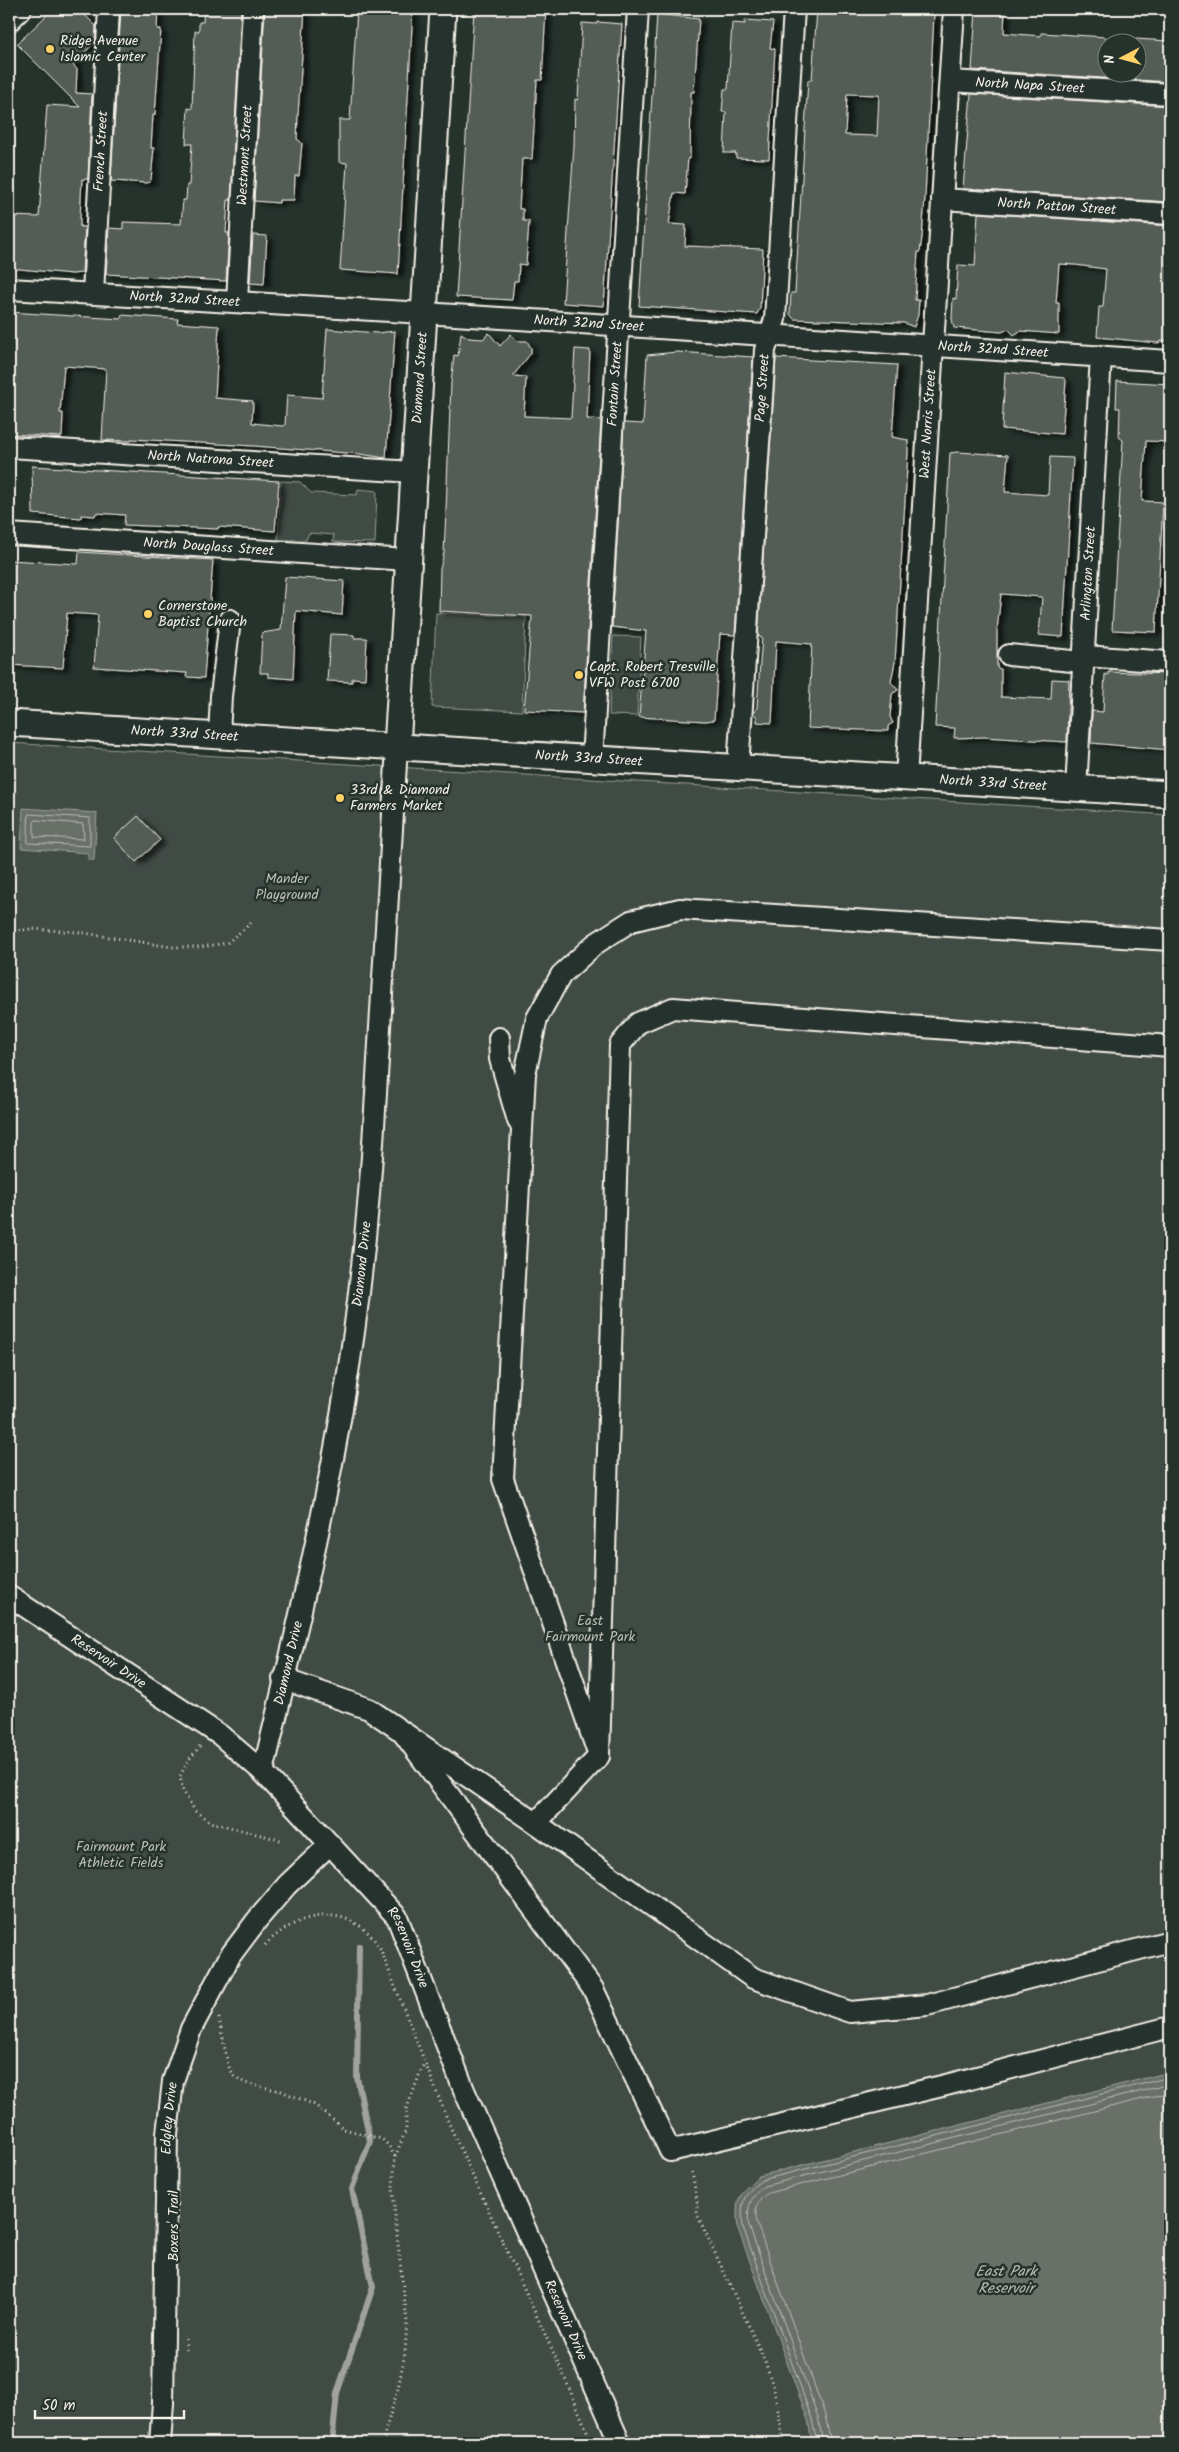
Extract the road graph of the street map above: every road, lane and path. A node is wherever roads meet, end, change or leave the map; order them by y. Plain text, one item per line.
1 (21, 9) edge
2 (109, 9) edge
3 (253, 9) edge
4 (442, 9) edge
5 (638, 9) edge
6 (794, 9) edge
7 (954, 9) edge
8 (9, 21) edge
9 (950, 81) junction
10 (1170, 94) edge
11 (942, 200) junction
12 (1170, 214) edge
13 (9, 289) edge
14 (93, 293) junction
15 (237, 301) junction
16 (424, 312) junction
17 (618, 325) junction
18 (770, 335) junction
19 (933, 345) junction
20 (1101, 356) junction
21 (1170, 361) edge
22 (9, 447) edge
23 (414, 472) junction
24 (9, 534) edge
25 (408, 560) junction
26 (230, 620) dead end
27 (1009, 655) dead end
28 (1083, 659) junction
29 (1170, 662) edge
30 (9, 723) edge
31 (220, 736) junction
32 (397, 747) junction
33 (592, 759) junction
34 (738, 768) junction
35 (906, 778) junction
36 (1076, 788) junction
37 (1170, 794) edge
38 (251, 923) dead end
39 (9, 932) edge
40 (1170, 940) edge
41 (499, 1038) dead end
42 (1170, 1046) edge
43 (522, 1134) junction
44 (9, 1596) edge
45 (283, 1680) junction
46 (403, 1733) junction
47 (198, 1750) dead end
48 (600, 1756) junction
49 (263, 1772) junction
50 (536, 1823) junction
51 (284, 1841) dead end
52 (330, 1844) junction
53 (1170, 1941) edge
54 (261, 1950) dead end
55 (214, 2023) dead end
56 (1170, 2027) edge
57 (424, 2063) junction
58 (395, 2157) junction
59 (692, 2172) dead end
60 (186, 2334) dead end
61 (186, 2354) dead end
62 (160, 2443) edge
63 (384, 2443) edge
64 (592, 2443) edge
65 (620, 2443) edge
66 (784, 2443) edge

1 - 8 street
2 - 14 street, French Street
3 - 15 street, Westmont Street
4 - 16 main road, Diamond Street
5 - 17 street, Fontain Street
6 - 18 street, Page Street
7 - 9 street, West Norris Street
9 - 10 street, North Napa Street
9 - 11 street, West Norris Street
11 - 12 street, North Patton Street
11 - 19 street, West Norris Street
13 - 14 street, North 32nd Street
14 - 15 street, North 32nd Street
15 - 16 street, North 32nd Street
16 - 17 street, North 32nd Street
16 - 23 main road, Diamond Street
17 - 18 street, North 32nd Street
17 - 33 street, Fontain Street
18 - 19 street, North 32nd Street
18 - 34 street, Page Street
19 - 20 street, North 32nd Street
19 - 35 street, West Norris Street
20 - 21 street, North 32nd Street
20 - 28 street, Arlington Street
22 - 23 street, North Natrona Street
23 - 25 main road, Diamond Street
24 - 25 street, North Douglass Street
25 - 32 main road, Diamond Street
26 - 31 street
27 - 28 street
28 - 29 street
28 - 36 street, Arlington Street
30 - 31 main road, North 33rd Street
31 - 32 main road, North 33rd Street
32 - 33 main road, North 33rd Street
32 - 45 street, Diamond Drive
33 - 34 main road, North 33rd Street
34 - 35 main road, North 33rd Street
35 - 36 main road, North 33rd Street
36 - 37 main road, North 33rd Street
38 - 39 path
40 - 43 street
41 - 43 street
42 - 48 street
43 - 48 street
44 - 49 street, Reservoir Drive
45 - 46 street
45 - 49 street, Diamond Drive
46 - 50 street
46 - 56 street
47 - 51 path
48 - 50 street
49 - 52 street, Reservoir Drive
50 - 53 street
52 - 62 street, Edgley Drive
52 - 65 street, Reservoir Drive
54 - 57 path
55 - 58 path
57 - 58 path
57 - 64 path
58 - 63 path
59 - 66 path
60 - 61 path

